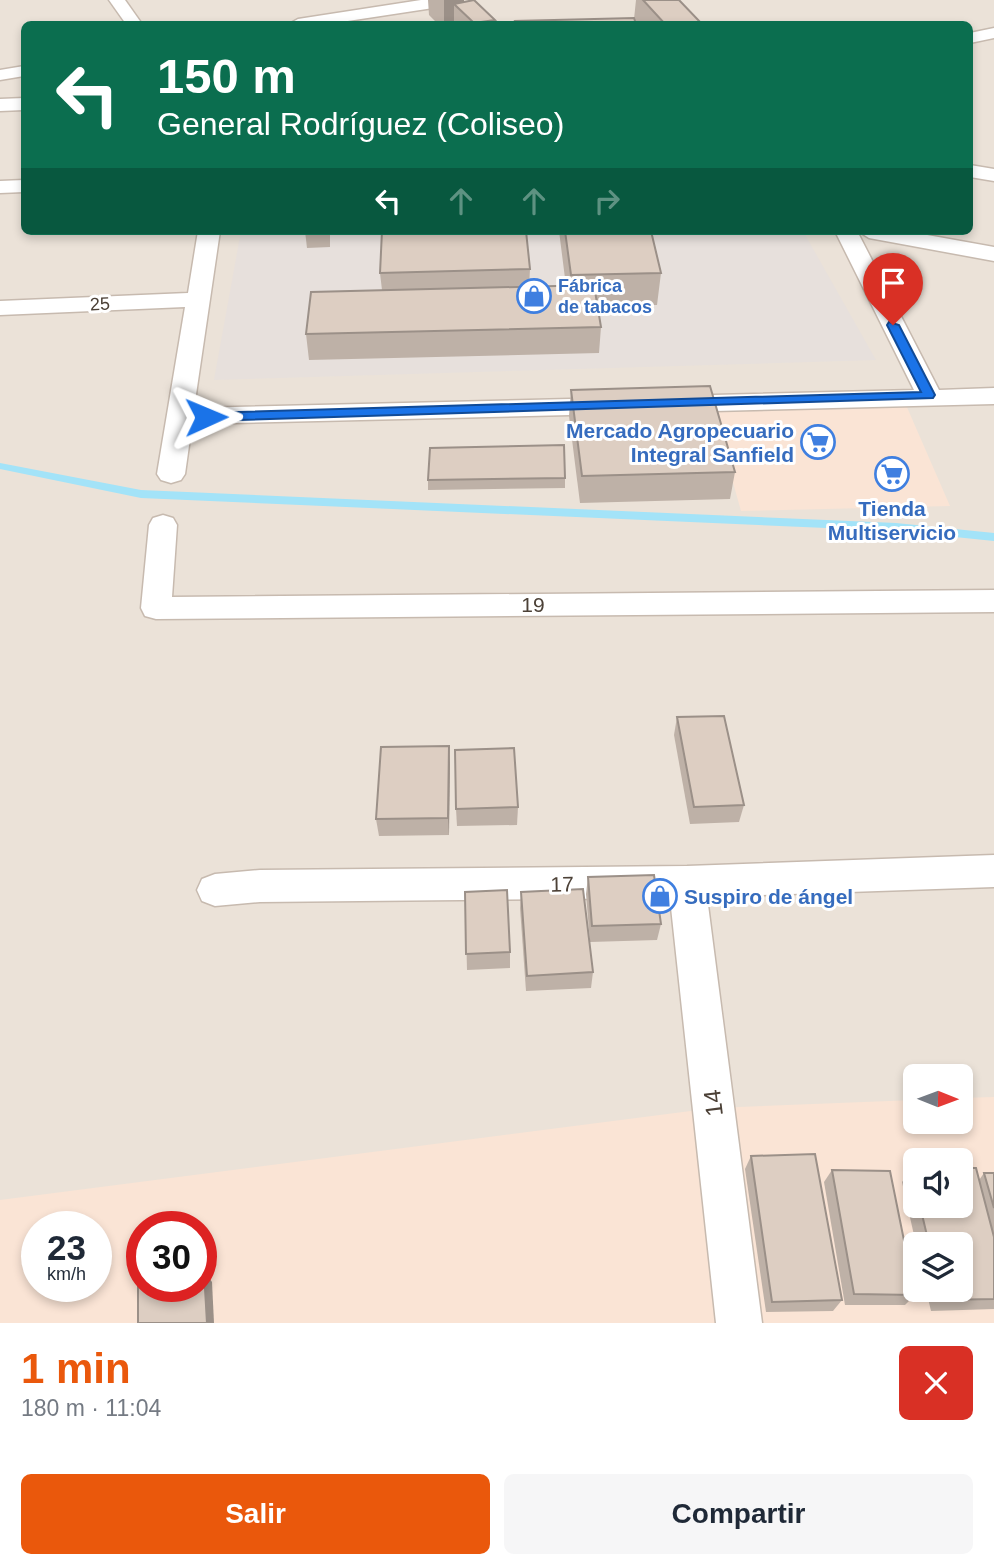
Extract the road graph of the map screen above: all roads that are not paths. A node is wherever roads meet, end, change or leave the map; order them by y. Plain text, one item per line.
1 (117, 0) edge
2 (453, 0) edge
3 (397, 4) edge
4 (132, 21) edge
5 (313, 21) edge
6 (413, 21) edge
7 (994, 33) edge
8 (973, 37) edge
9 (21, 72) edge
10 (0, 75) edge
11 (21, 104) edge
12 (0, 105) edge
13 (973, 172) edge
14 (994, 175) edge
15 (21, 186) edge
16 (0, 187) edge
17 (208, 235) edge
18 (848, 235) edge
19 (891, 235) edge
20 (994, 254) edge
21 (200, 299) junction
22 (0, 309) edge
23 (929, 395) junction
24 (994, 396) edge
25 (180, 416) junction
26 (171, 474) dead end
27 (163, 525) dead end
28 (994, 601) edge
29 (994, 871) edge
30 (687, 882) junction
31 (215, 890) dead end
32 (739, 1323) edge

1 - 4 street
2 - 3 street
3 - 5 street
3 - 6 street
7 - 8 street
9 - 10 street
11 - 12 street
13 - 14 street
15 - 16 street
17 - 21 street
18 - 23 street
19 - 20 street
21 - 22 street, 25
21 - 25 street
23 - 24 street
23 - 25 street
25 - 26 street
27 - 28 street, 19
29 - 30 street, 17
30 - 31 street, 17
30 - 32 street, 14

